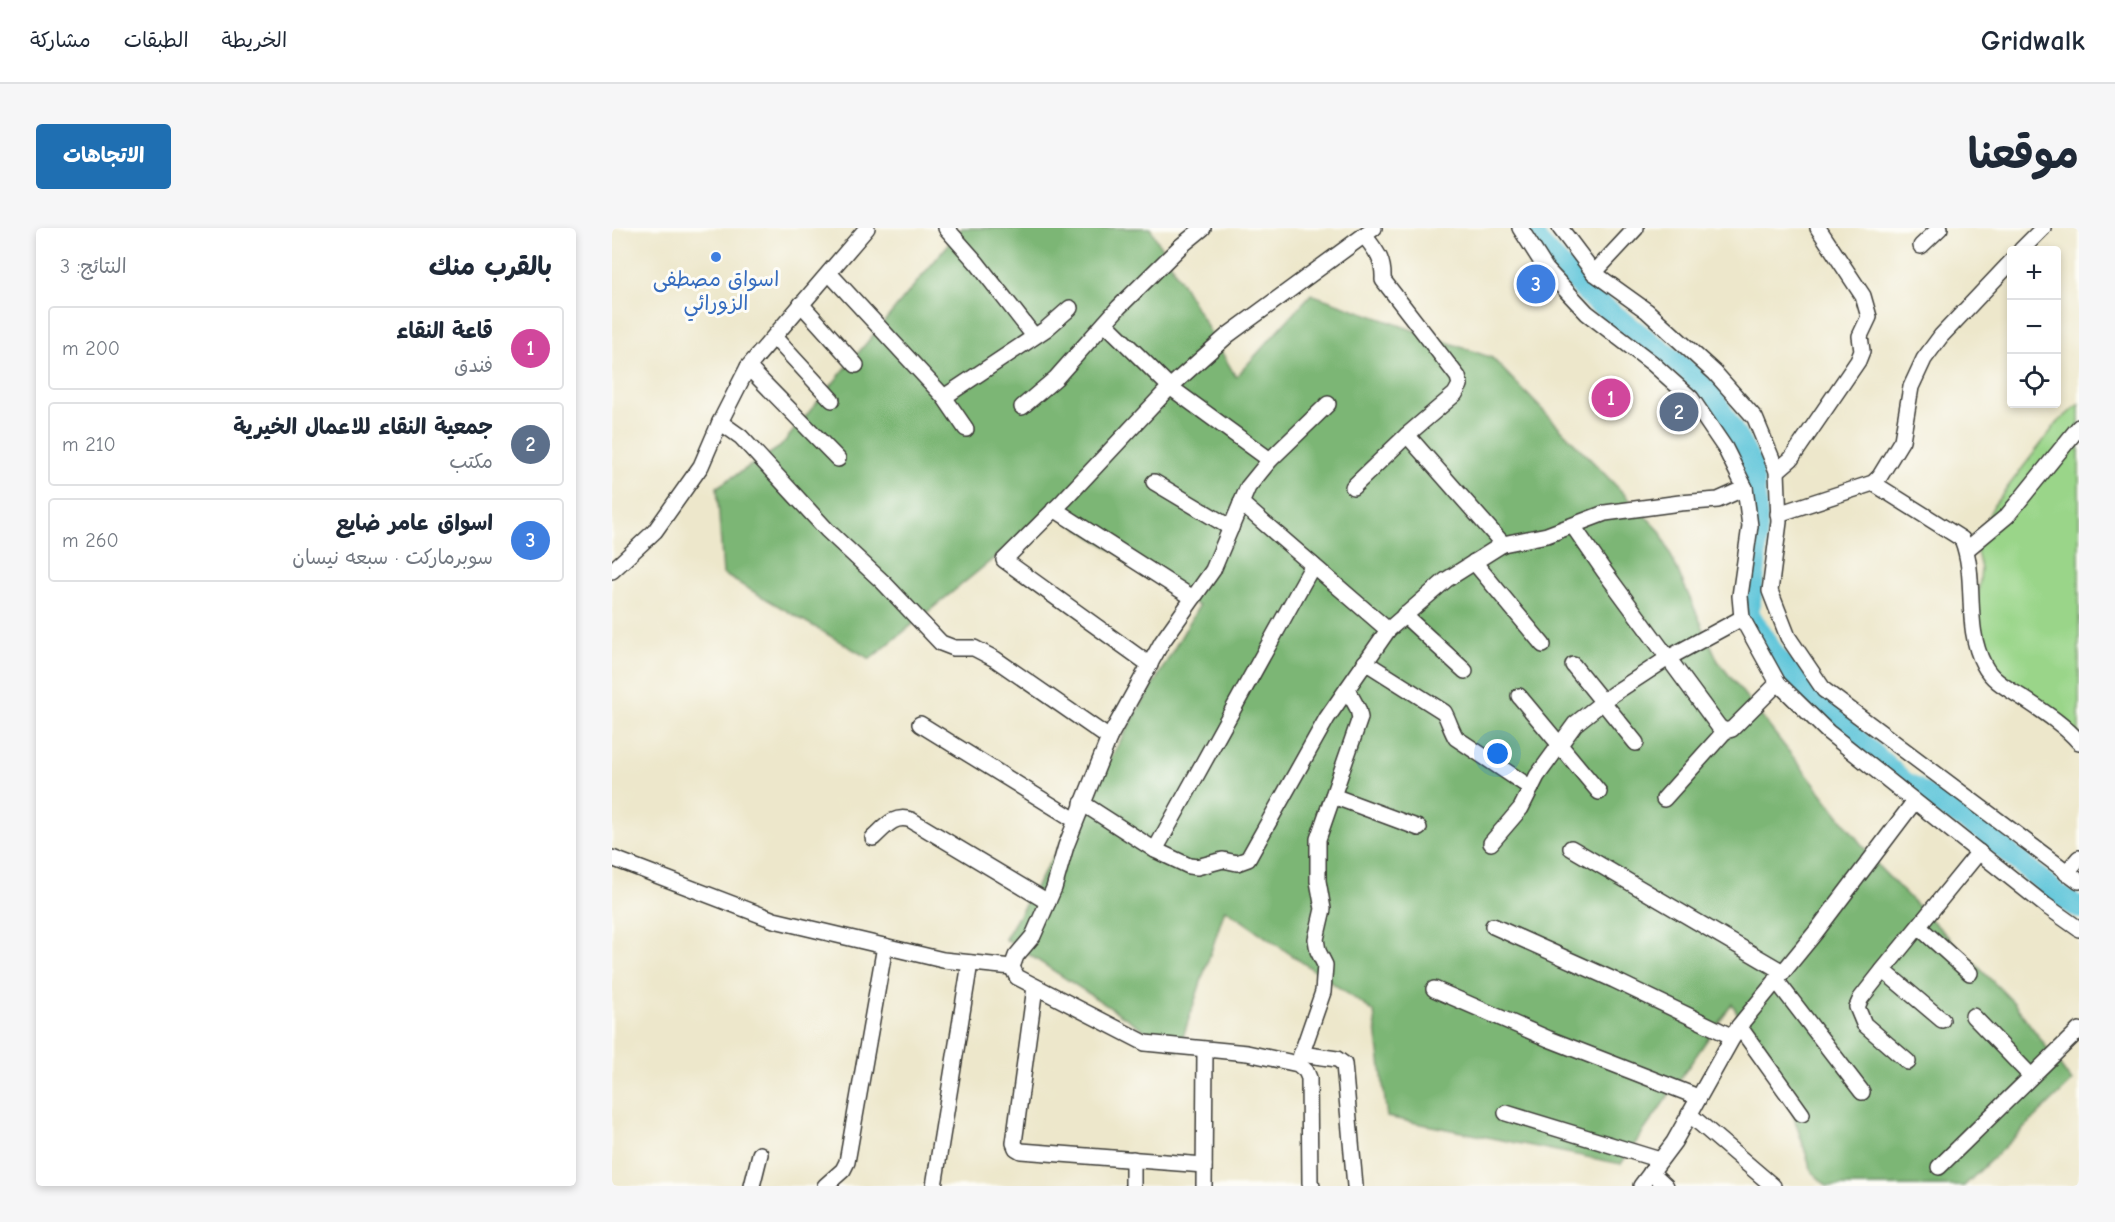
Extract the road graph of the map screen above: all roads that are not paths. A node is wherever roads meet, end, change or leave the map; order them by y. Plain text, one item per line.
1 (867, 228) edge
2 (946, 228) edge
3 (1203, 228) edge
4 (1520, 228) edge
5 (1560, 228) edge
6 (1636, 228) edge
7 (1818, 228) edge
8 (1940, 228) edge
9 (2039, 230) edge
10 (1369, 232) edge
11 (1921, 246) dead end
12 (2025, 246) edge
13 (2007, 266) edge
14 (829, 273) junction
15 (1594, 273) junction
16 (801, 304) junction
17 (1070, 308) dead end
18 (1105, 322) junction
19 (1034, 336) junction
20 (774, 337) junction
21 (856, 364) dead end
22 (748, 367) junction
23 (1170, 387) junction
24 (944, 398) junction
25 (832, 400) dead end
26 (1328, 405) dead end
27 (1022, 407) dead end
28 (720, 422) junction
29 (2079, 427) edge
30 (966, 429) dead end
31 (1407, 435) junction
32 (838, 459) dead end
33 (1270, 460) junction
34 (1777, 471) junction
35 (1154, 482) dead end
36 (1873, 483) junction
37 (1353, 487) dead end
38 (1745, 488) junction
39 (1241, 503) junction
40 (1054, 509) junction
41 (1778, 514) junction
42 (1574, 526) junction
43 (1231, 528) junction
44 (1503, 544) junction
45 (1966, 550) junction
46 (1474, 562) junction
47 (1313, 565) junction
48 (612, 571) edge
49 (1193, 598) junction
50 (1404, 615) junction
51 (1742, 618) junction
52 (1388, 630) junction
53 (1543, 645) dead end
54 (1668, 657) junction
55 (1365, 662) junction
56 (1573, 664) dead end
57 (1150, 665) junction
58 (1465, 671) dead end
59 (1778, 683) junction
60 (1347, 689) junction
61 (1519, 696) dead end
62 (1604, 701) junction
63 (920, 724) dead end
64 (1725, 731) junction
65 (1109, 738) junction
66 (1636, 742) dead end
67 (2079, 742) edge
68 (1560, 744) junction
69 (1531, 788) junction
70 (1599, 792) dead end
71 (1333, 796) junction
72 (1664, 799) dead end
73 (1914, 802) junction
74 (1082, 803) junction
75 (1075, 820) junction
76 (1419, 828) dead end
77 (873, 838) dead end
78 (1491, 843) dead end
79 (1571, 848) dead end
80 (1155, 849) junction
81 (1979, 852) junction
82 (612, 858) edge
83 (2079, 858) edge
84 (2066, 873) junction
85 (2079, 881) edge
86 (1048, 902) junction
87 (1493, 926) dead end
88 (1919, 927) junction
89 (2079, 929) edge
90 (885, 946) junction
91 (970, 963) junction
92 (1012, 967) junction
93 (1883, 970) junction
94 (1970, 973) dead end
95 (1779, 976) junction
96 (1035, 987) junction
97 (1434, 989) dead end
98 (1973, 1016) dead end
99 (1942, 1020) dead end
100 (2079, 1030) edge
101 (1736, 1032) junction
102 (1205, 1050) junction
103 (1300, 1059) junction
104 (1908, 1062) dead end
105 (2031, 1076) junction
106 (1862, 1092) dead end
107 (1698, 1097) junction
108 (1506, 1113) dead end
109 (1689, 1114) junction
110 (1803, 1114) dead end
111 (760, 1154) dead end
112 (1133, 1159) junction
113 (1660, 1160) junction
114 (1204, 1165) junction
115 (1939, 1167) dead end
116 (1651, 1172) junction
117 (752, 1186) edge
118 (825, 1186) edge
119 (934, 1186) edge
120 (1133, 1186) edge
121 (1204, 1186) edge
122 (1312, 1186) edge
123 (1355, 1186) edge
124 (1641, 1186) edge
125 (1666, 1186) edge
126 (1773, 1186) edge

1 - 14 street
2 - 19 street
3 - 18 street
4 - 38 street
5 - 15 street
6 - 15 street
7 - 34 street
8 - 11 street
9 - 12 street
10 - 23 street
10 - 31 street
13 - 36 street
14 - 16 street
14 - 24 street
15 - 34 street
16 - 20 street
16 - 21 street
17 - 19 street
18 - 23 street
18 - 27 street
19 - 24 street
20 - 22 street
20 - 25 street
22 - 28 street
22 - 32 street
23 - 33 street
23 - 40 street
24 - 30 street
26 - 33 street
28 - 48 street
28 - 65 street
29 - 45 street
31 - 37 street
31 - 44 street
33 - 39 street
34 - 41 street
35 - 43 street
36 - 41 street
36 - 45 street
38 - 42 street
38 - 51 street
39 - 43 street
39 - 47 street
40 - 49 street
40 - 57 street
41 - 84 street
42 - 44 street
42 - 54 street
43 - 49 street
44 - 46 street
45 - 67 street
46 - 50 street
46 - 53 street
47 - 52 street
47 - 80 street
49 - 57 street
50 - 52 street
50 - 58 street
51 - 54 street
51 - 59 street
52 - 55 street
54 - 62 street
54 - 64 street
55 - 60 street
55 - 69 street
56 - 62 street
57 - 65 street
59 - 64 street
59 - 73 street
60 - 71 street
60 - 80 street
61 - 68 street
62 - 66 street
62 - 68 street
63 - 75 street
64 - 72 street
65 - 74 street
68 - 69 street
68 - 70 street
69 - 78 street
71 - 76 street
71 - 103 street
73 - 81 street
73 - 95 street
74 - 75 street
74 - 80 street
75 - 86 street
77 - 86 street
79 - 95 street
81 - 88 street
81 - 89 street
82 - 90 street
83 - 84 street
84 - 85 street
86 - 92 street
87 - 101 street
88 - 93 street
88 - 94 street
90 - 91 street
90 - 118 street
91 - 92 street
91 - 119 street
92 - 96 street
93 - 99 street
93 - 104 street
95 - 101 street
95 - 106 street
96 - 102 street
96 - 112 street
97 - 107 street
98 - 105 street
100 - 105 street
101 - 107 street
101 - 110 street
102 - 103 street
102 - 114 street
103 - 122 street
103 - 123 street
105 - 115 street
107 - 109 street
108 - 113 street
109 - 113 street
109 - 126 street
111 - 117 street
112 - 114 street
112 - 120 street
113 - 116 street
114 - 121 street
116 - 124 street
116 - 125 street

